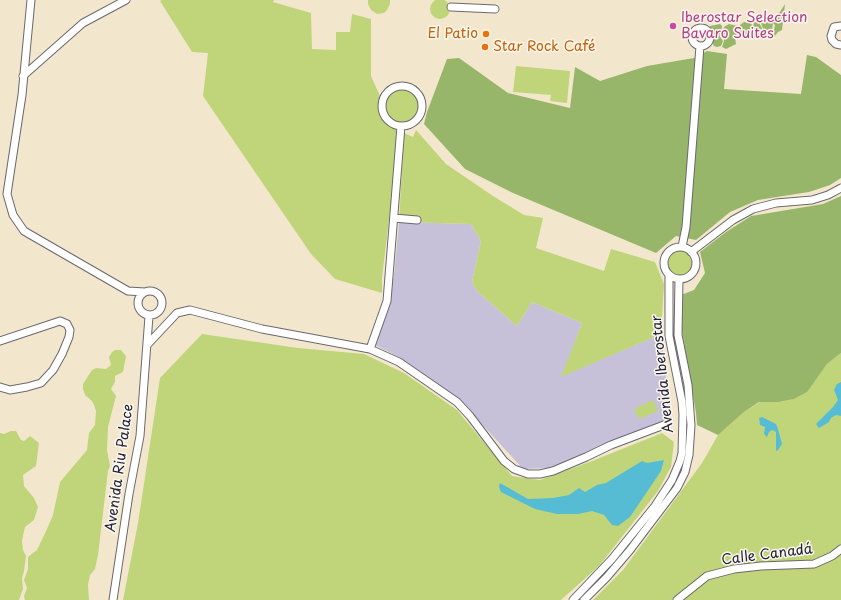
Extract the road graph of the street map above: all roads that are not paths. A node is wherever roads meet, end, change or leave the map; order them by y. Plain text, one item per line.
1 (31, 0) edge
2 (126, 0) edge
3 (451, 7) dead end
4 (495, 9) dead end
5 (841, 26) edge
6 (841, 45) edge
7 (700, 46) dead end
8 (23, 76) junction
9 (401, 126) junction
10 (841, 188) edge
11 (394, 218) junction
12 (417, 220) dead end
13 (682, 247) junction
14 (691, 252) junction
15 (669, 275) junction
16 (679, 279) junction
17 (128, 291) junction
18 (145, 292) junction
19 (138, 306) junction
20 (149, 316) junction
21 (0, 341) edge
22 (147, 345) junction
23 (370, 349) junction
24 (0, 387) edge
25 (664, 425) dead end
26 (841, 549) edge
27 (113, 600) edge
28 (573, 600) edge
29 (584, 600) edge
30 (677, 600) edge

1 - 8 street
2 - 8 street
3 - 4 street
5 - 6 street
7 - 13 street
8 - 17 street
9 - 9 street
9 - 11 street
10 - 14 street
11 - 12 street
11 - 23 street
13 - 14 street
13 - 15 street
14 - 16 street
15 - 16 street
15 - 28 street, Avenida Iberostar
16 - 29 street, Avenida Iberostar
17 - 18 street
17 - 19 street
18 - 19 street
18 - 20 street
19 - 20 street
20 - 22 street, Avenida Riu Palace
21 - 24 street
22 - 23 street
22 - 27 street, Avenida Riu Palace
23 - 25 street
26 - 30 street, Calle Canadá

